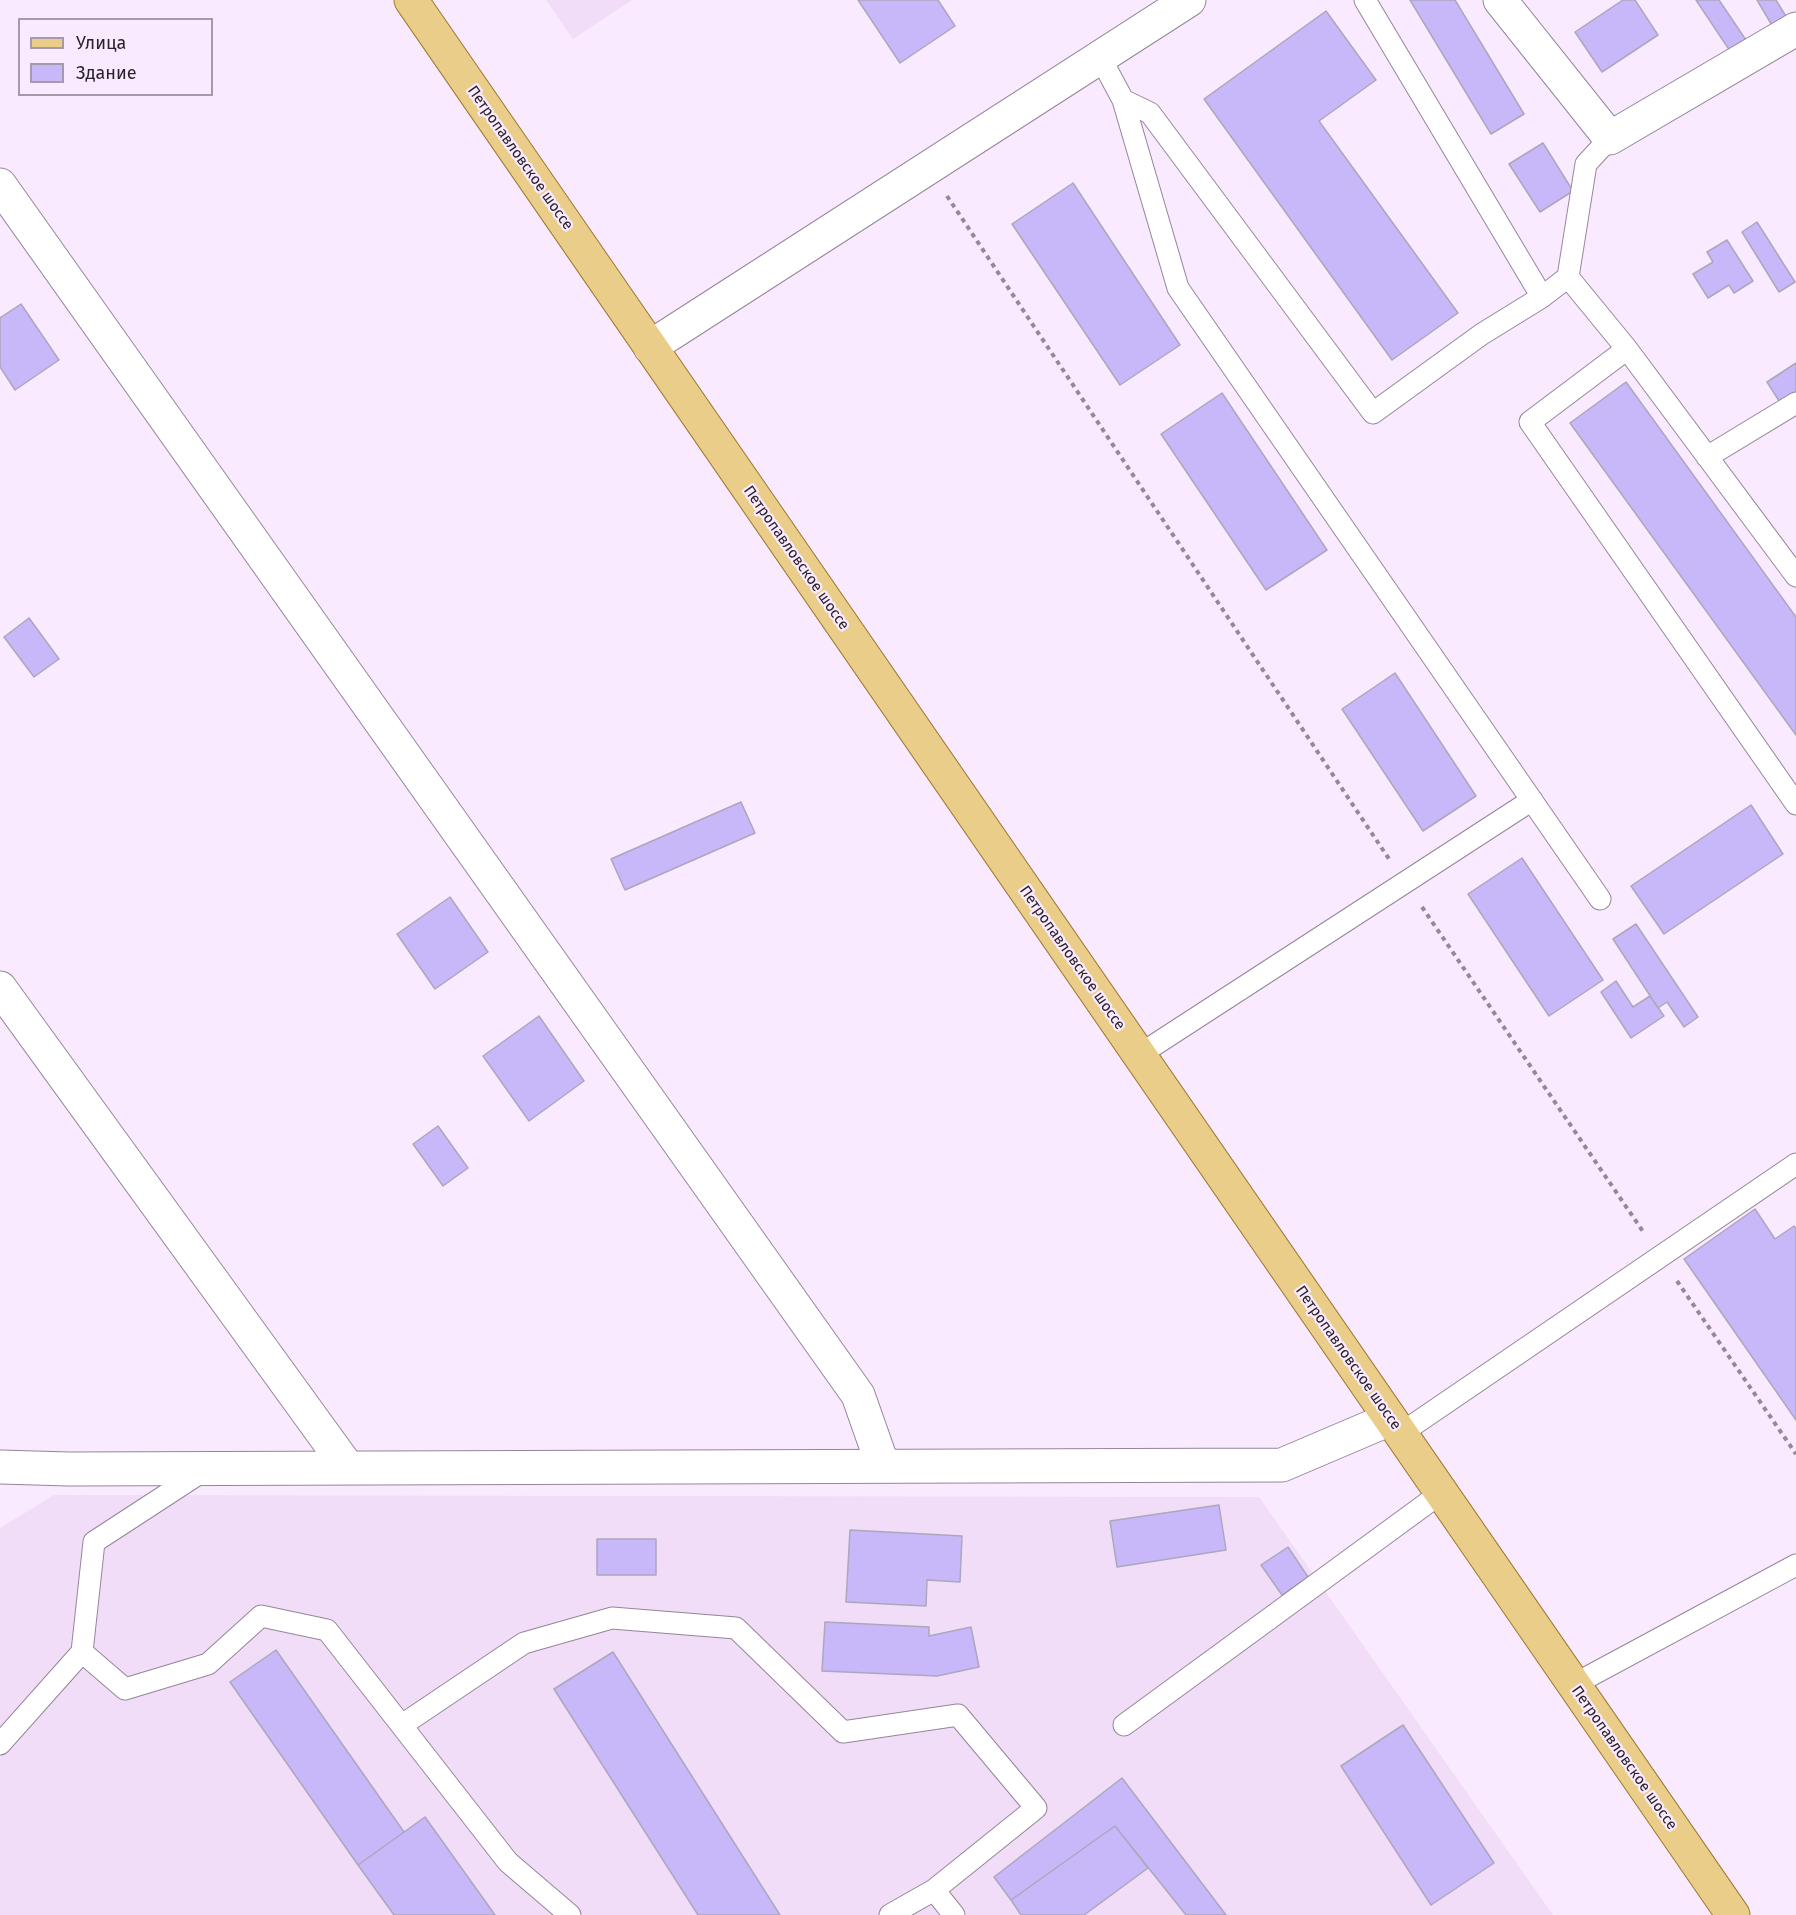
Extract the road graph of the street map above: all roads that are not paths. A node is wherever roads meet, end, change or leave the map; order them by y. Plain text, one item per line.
1 (411, 0) edge
2 (1189, 0) edge
3 (1365, 0) edge
4 (1500, 0) edge
5 (1796, 28) edge
6 (1100, 57) junction
7 (1123, 100) junction
8 (1610, 138) junction
9 (0, 184) edge
10 (1568, 277) junction
11 (1542, 297) junction
12 (650, 346) junction
13 (1626, 349) junction
14 (1796, 403) edge
15 (1707, 457) junction
16 (1796, 576) edge
17 (1532, 800) junction
18 (1796, 804) edge
19 (1600, 899) dead end
20 (0, 988) edge
21 (1139, 1055) junction
22 (1796, 1164) edge
23 (1395, 1427) junction
24 (883, 1466) junction
25 (0, 1467) edge
26 (348, 1468) junction
27 (206, 1469) junction
28 (1441, 1493) junction
29 (1796, 1565) edge
30 (82, 1652) junction
31 (1573, 1685) junction
32 (402, 1725) junction
33 (1124, 1725) dead end
34 (0, 1744) edge
35 (934, 1890) junction
36 (570, 1915) edge
37 (890, 1915) edge
38 (954, 1915) edge
39 (1733, 1915) edge

1 - 12 main road, Петропавловское шоссе
2 - 6 street
3 - 11 lane
4 - 8 street
5 - 8 street
6 - 7 lane
6 - 12 street
7 - 11 lane
7 - 17 lane
8 - 10 lane
9 - 24 street
10 - 11 lane
10 - 13 lane
12 - 21 main road, Петропавловское шоссе
13 - 15 lane
13 - 18 lane
14 - 15 lane
15 - 16 lane
17 - 19 lane
17 - 21 lane
20 - 26 street
21 - 23 main road, Петропавловское шоссе
22 - 23 lane
23 - 24 street
23 - 28 main road, Петропавловское шоссе
24 - 26 street
25 - 27 street
26 - 27 street
27 - 30 lane
28 - 31 main road, Петропавловское шоссе
28 - 33 lane
29 - 31 lane
30 - 32 lane
30 - 34 lane
31 - 39 main road, Петропавловское шоссе
32 - 35 lane
32 - 36 lane
35 - 37 lane
35 - 38 lane

